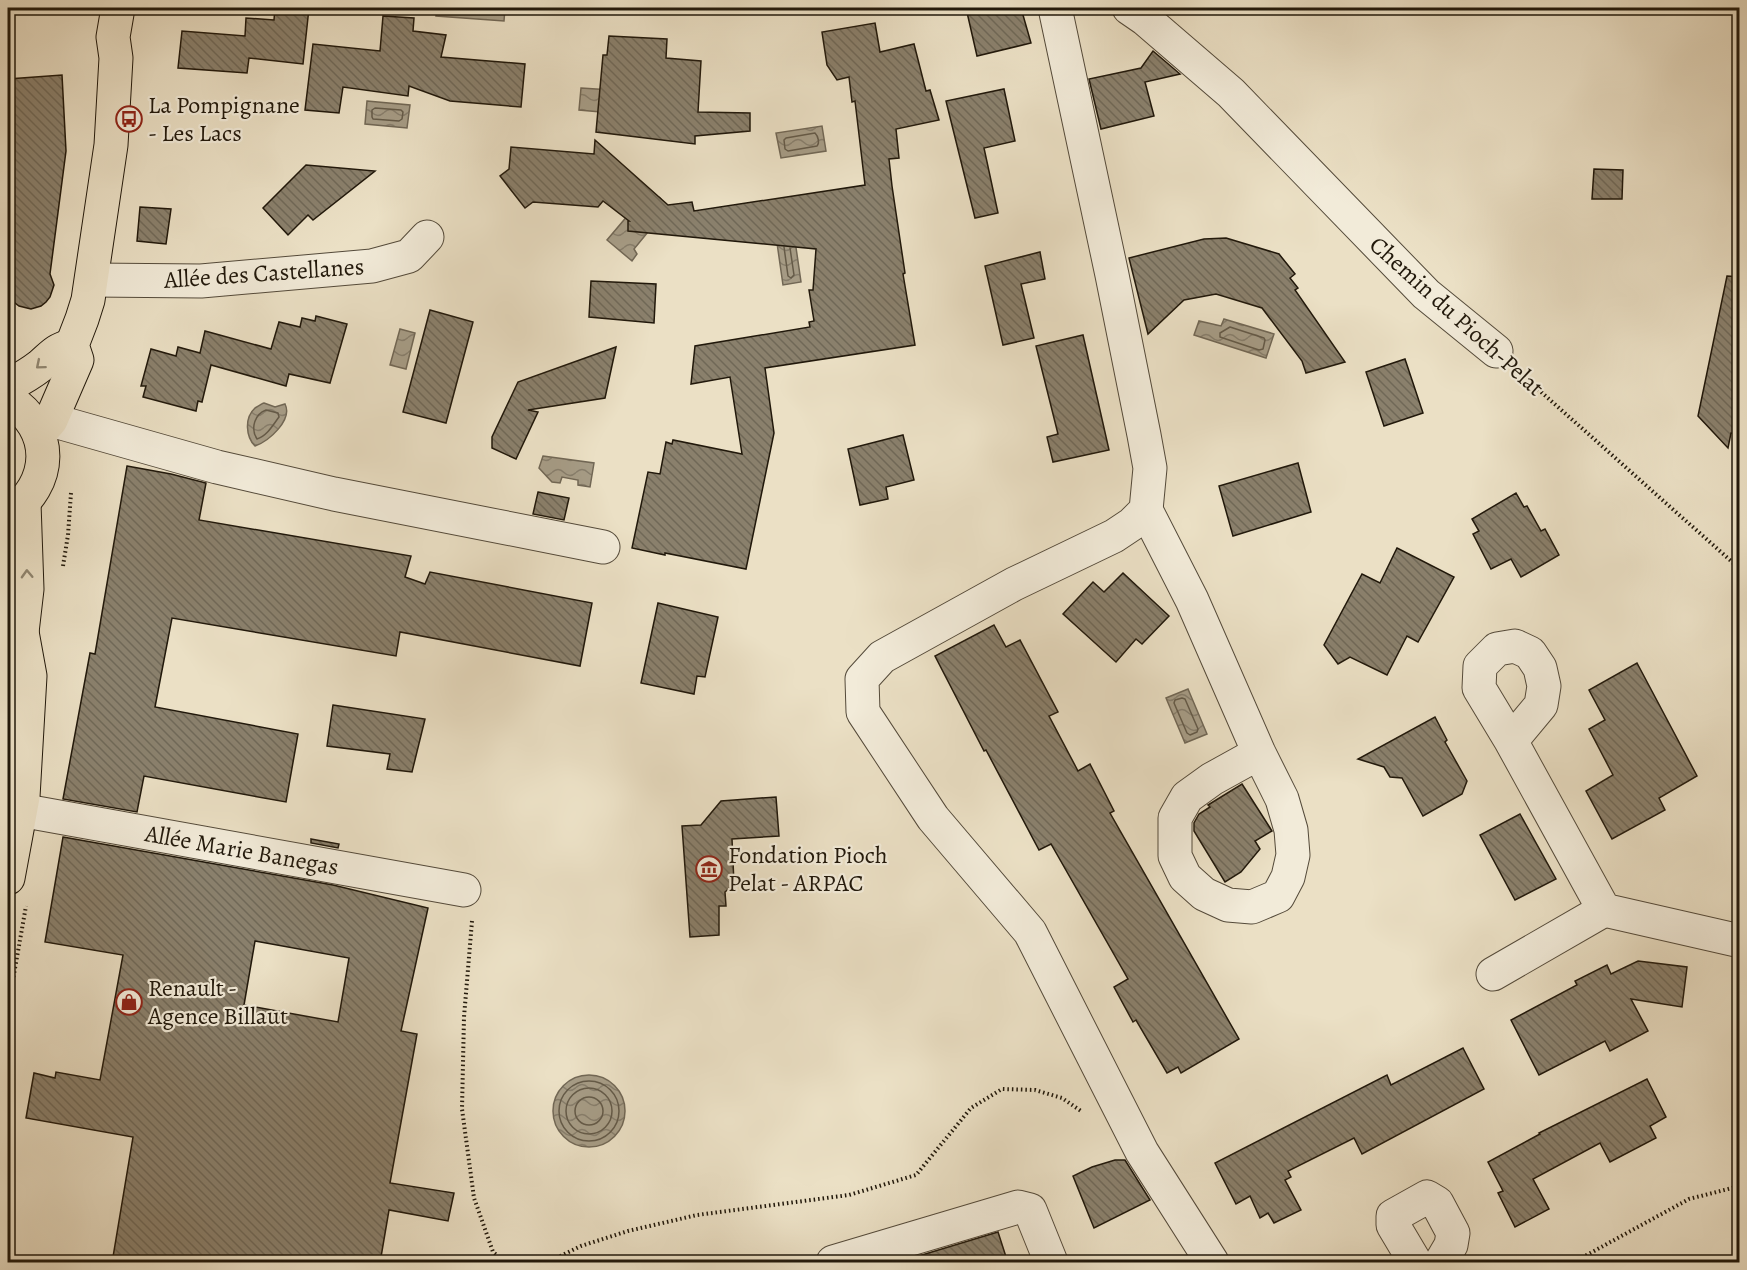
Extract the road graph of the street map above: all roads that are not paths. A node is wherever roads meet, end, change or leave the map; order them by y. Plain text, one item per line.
1 (95, 8) edge
2 (1055, 8) edge
3 (1129, 8) edge
4 (116, 22) edge
5 (427, 237) dead end
6 (92, 280) junction
7 (72, 345) junction
8 (1496, 351) road end
9 (8, 386) edge
10 (8, 399) edge
11 (45, 427) junction
12 (16, 509) edge
13 (1146, 510) junction
14 (603, 547) dead end
15 (15, 620) edge
16 (1511, 741) dead end
17 (1259, 753) junction
18 (20, 810) junction
19 (8, 878) edge
20 (464, 890) road end
21 (1604, 910) junction
22 (1740, 941) edge
23 (1493, 974) dead end
24 (833, 1263) edge
25 (1051, 1263) edge
26 (1212, 1263) edge
27 (1414, 1263) edge
28 (1441, 1263) edge

1 - 4 main road
2 - 13 street
3 - 8 street, Chemin du Pioch-Pelat
4 - 6 main road
5 - 6 street, Allée des Castellanes
6 - 7 main road
7 -> 9 main road
7 - 11 main road
10 - 11 main road
11 - 12 main road
11 - 14 street
15 -> 12 main road
13 - 17 street
13 - 26 street
15 - 18 main road
16 - 21 street
17 - 17 street
18 - 19 main road
18 - 20 street, Allée Marie Banegas
21 - 22 street
21 - 23 street
24 - 25 street
27 - 28 street

